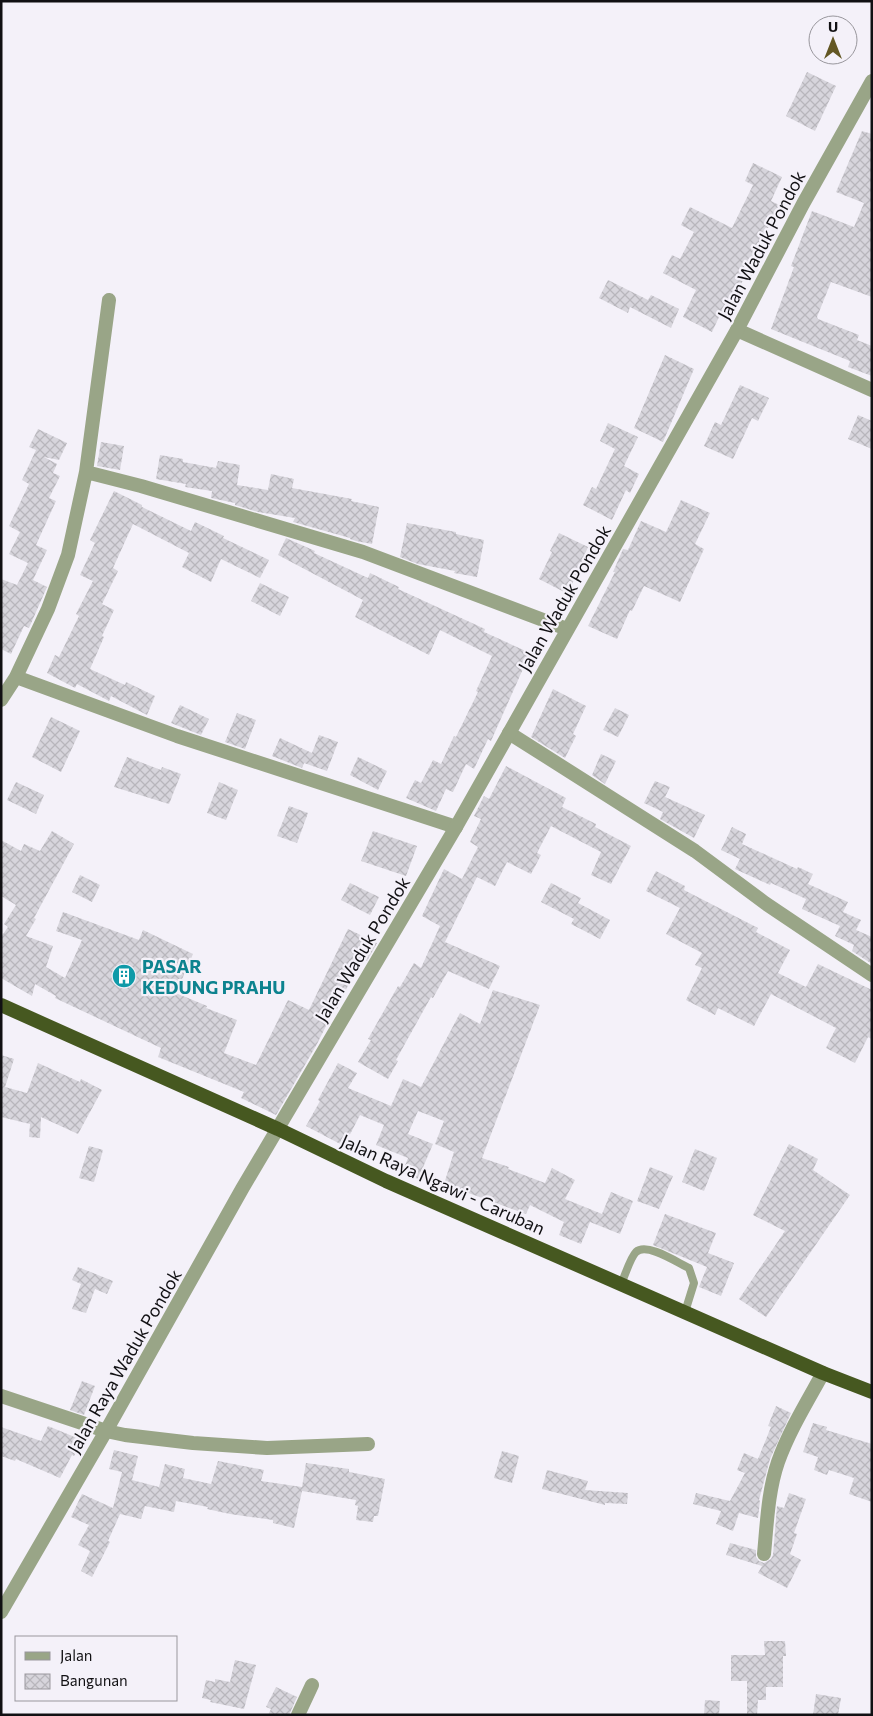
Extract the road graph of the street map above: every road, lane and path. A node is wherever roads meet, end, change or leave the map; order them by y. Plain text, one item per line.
1 (872, 81) edge
2 (108, 300) dead end
3 (737, 330) junction
4 (872, 390) edge
5 (86, 472) junction
6 (567, 629) junction
7 (16, 677) junction
8 (1, 700) edge
9 (509, 733) junction
10 (456, 827) junction
11 (872, 975) edge
12 (1, 1005) edge
13 (278, 1128) junction
14 (621, 1284) junction
15 (685, 1312) junction
16 (823, 1373) junction
17 (872, 1392) edge
18 (1, 1396) edge
19 (106, 1431) junction
20 (368, 1444) dead end
21 (764, 1554) dead end
22 (1, 1612) edge
23 (312, 1685) dead end
24 (298, 1715) edge

1 - 3 street, Jalan Waduk Pondok
2 - 5 street
3 - 4 street
3 - 6 street, Jalan Waduk Pondok
5 - 6 street
5 - 7 street
6 - 9 street, Jalan Waduk Pondok
7 - 8 street
7 - 10 street
9 - 10 street, Jalan Waduk Pondok
9 - 11 street
10 - 13 street, Jalan Waduk Pondok
12 - 13 highway, Jalan Raya Ngawi - Caruban
13 - 14 highway, Jalan Raya Ngawi - Caruban
13 - 19 street, Jalan Raya Waduk Pondok
14 - 15 highway, Jalan Raya Ngawi - Caruban
14 - 15 lane
15 - 16 highway, Jalan Raya Ngawi - Caruban
16 - 17 highway, Jalan Raya Ngawi - Caruban
16 - 21 street
18 - 19 street
19 - 20 street
19 - 22 street, Jalan Raya Waduk Pondok
23 - 24 street

